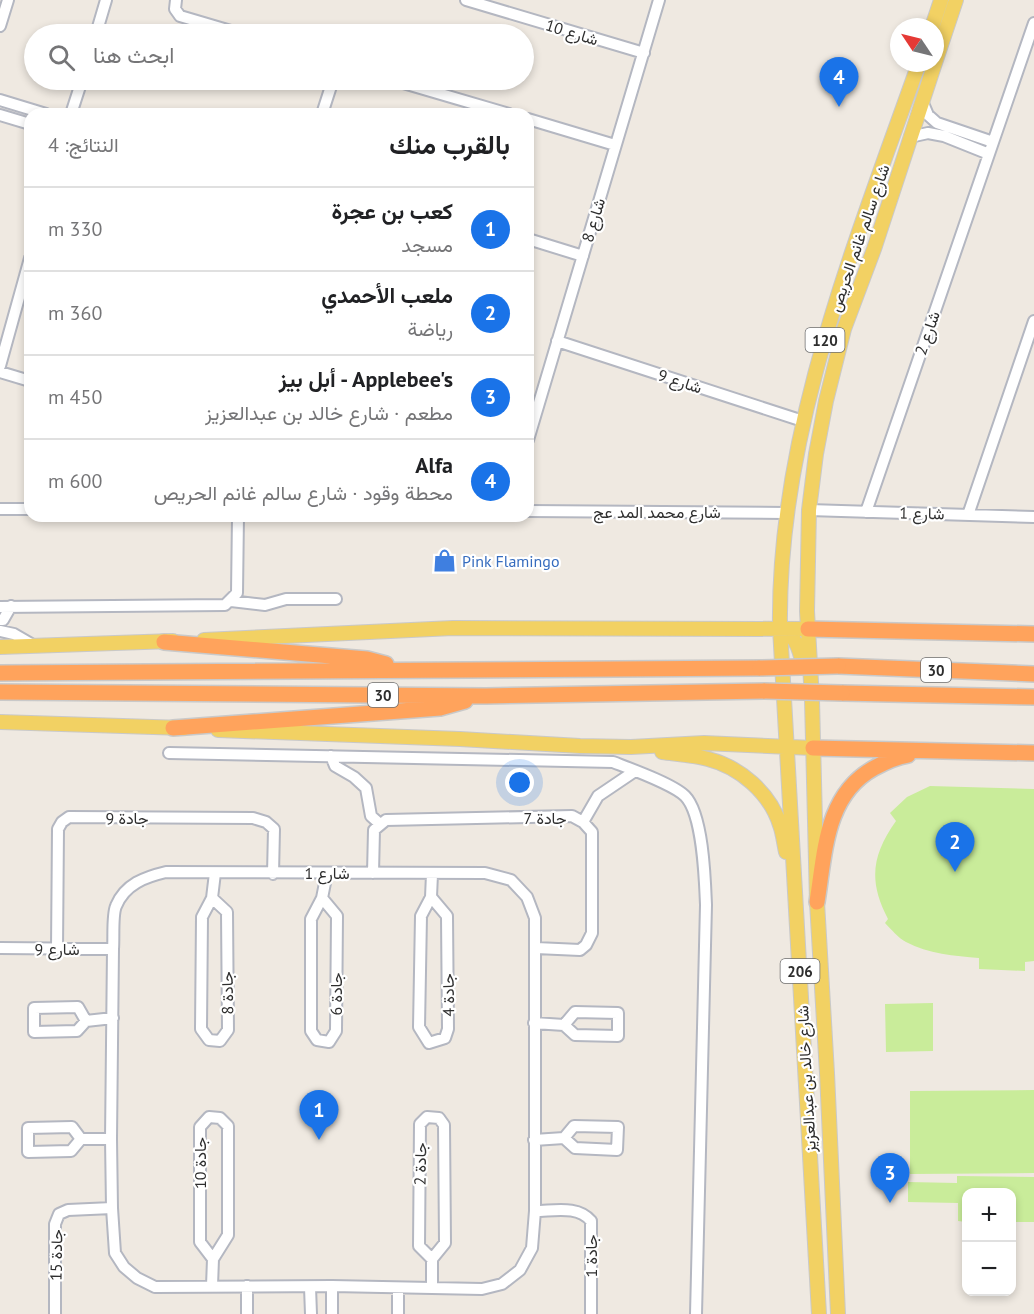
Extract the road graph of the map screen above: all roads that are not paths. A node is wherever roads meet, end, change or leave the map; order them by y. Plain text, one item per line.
1 (8, 0) edge
2 (106, 0) edge
3 (176, 0) edge
4 (466, 0) edge
5 (659, 0) edge
6 (941, 0) edge
7 (956, 0) edge
8 (935, 18) edge
9 (1034, 23) edge
10 (99, 24) edge
11 (207, 24) edge
12 (0, 26) edge
13 (944, 36) edge
14 (644, 53) junction
15 (916, 72) edge
16 (932, 72) edge
17 (79, 90) edge
18 (330, 90) edge
19 (427, 90) edge
20 (0, 100) edge
21 (922, 101) junction
22 (26, 108) edge
23 (73, 108) edge
24 (324, 108) edge
25 (489, 108) edge
26 (0, 115) edge
27 (24, 122) edge
28 (534, 122) edge
29 (910, 137) junction
30 (993, 142) junction
31 (615, 145) junction
32 (989, 154) junction
33 (534, 241) edge
34 (857, 243) junction
35 (874, 249) junction
36 (583, 256) junction
37 (24, 280) edge
38 (1034, 321) edge
39 (557, 341) junction
40 (0, 366) edge
41 (0, 372) edge
42 (24, 379) edge
43 (534, 420) edge
44 (803, 420) junction
45 (0, 509) edge
46 (24, 509) edge
47 (809, 510) junction
48 (534, 511) edge
49 (866, 512) junction
50 (786, 513) junction
51 (968, 515) junction
52 (1034, 517) edge
53 (238, 522) edge
54 (336, 599) dead end
55 (231, 601) junction
56 (5, 607) edge
57 (0, 620) edge
58 (780, 628) junction
59 (808, 629) junction
60 (0, 631) edge
61 (1034, 633) edge
62 (165, 642) junction
63 (0, 647) edge
64 (36, 647) junction
65 (782, 658) junction
66 (406, 669) junction
67 (0, 673) edge
68 (1034, 674) edge
69 (0, 692) edge
70 (486, 696) junction
71 (1034, 697) edge
72 (812, 700) junction
73 (0, 722) edge
74 (173, 728) junction
75 (630, 747) junction
76 (787, 747) junction
77 (813, 748) junction
78 (935, 750) junction
79 (169, 753) dead end
80 (1034, 753) edge
81 (331, 756) junction
82 (635, 771) junction
83 (583, 822) junction
84 (380, 824) junction
85 (215, 873) junction
86 (327, 873) junction
87 (373, 873) junction
88 (273, 874) junction
89 (432, 874) junction
90 (431, 897) junction
91 (213, 898) junction
92 (322, 898) junction
93 (795, 898) junction
94 (816, 902) junction
95 (0, 948) edge
96 (536, 948) junction
97 (57, 949) junction
98 (113, 949) junction
99 (113, 1018) junction
100 (86, 1021) junction
101 (534, 1023) junction
102 (564, 1025) junction
103 (827, 1073) junction
104 (806, 1077) junction
105 (564, 1138) junction
106 (81, 1139) junction
107 (111, 1140) junction
108 (534, 1140) junction
109 (112, 1208) junction
110 (535, 1211) junction
111 (213, 1259) junction
112 (432, 1259) junction
113 (212, 1286) junction
114 (247, 1286) junction
115 (332, 1286) junction
116 (310, 1287) junction
117 (432, 1287) junction
118 (398, 1288) junction
119 (818, 1311) edge
120 (56, 1314) edge
121 (247, 1314) edge
122 (311, 1314) edge
123 (332, 1314) edge
124 (398, 1314) edge
125 (591, 1314) edge
126 (696, 1314) edge
127 (838, 1314) edge

1 - 12 street
2 - 10 street
3 - 11 street
4 - 14 street, شارع 10
5 - 14 street, شارع 8
6 - 8 main road
7 - 13 main road, شارع سالم غانم الحريص / 120
9 - 30 street, شارع 2
14 - 31 street, شارع 8
15 - 34 main road, شارع سالم غانم الحريص / 120
16 - 21 main road, شارع سالم غانم الحريص / 120
17 - 23 street
18 - 24 street
19 - 25 street
20 - 22 street
21 - 29 main road, شارع سالم غانم الحريص / 120
21 - 30 street
26 - 27 street
28 - 31 street
29 - 32 street
29 - 35 main road, شارع سالم غانم الحريص / 120
30 - 32 street, شارع 2
31 - 36 street, شارع 8
32 - 49 street, شارع 2
33 - 36 street
34 - 35 main road
34 - 44 main road, شارع سالم غانم الحريص / 120
35 - 47 main road, شارع سالم غانم الحريص / 120
36 - 39 street, شارع 8
37 - 40 street
38 - 51 street
39 - 43 street, شارع 8
39 - 44 street, شارع 9
41 - 42 street
44 - 50 main road, شارع سالم غانم الحريص / 120
45 - 46 street
47 - 49 street, شارع 1
47 - 59 main road, شارع سالم غانم الحريص / 120
48 - 50 street, شارع محمد المد عج
49 - 51 street, شارع 1
50 - 58 main road, شارع سالم غانم الحريص / 120
51 - 52 street, شارع 1
53 - 55 street
54 - 55 street
55 - 56 street
56 - 57 street
58 - 59 main road
58 - 62 main road
58 - 65 main road, شارع خالد بن عبدالعزيز / 206
58 - 72 main road
59 - 61 highway
59 - 72 main road, شارع خالد بن عبدالعزيز / 206
60 - 64 street
62 - 64 main road
62 - 66 highway
63 - 64 main road
65 - 76 main road, شارع خالد بن عبدالعزيز / 206
65 - 77 main road
66 - 67 highway, 30
66 - 68 highway, 30, bridge
69 - 70 highway, 30
70 - 71 highway, 30, bridge
70 - 74 highway
72 - 77 main road, شارع خالد بن عبدالعزيز / 206
73 - 74 main road
74 - 75 main road
75 - 76 main road
75 - 93 main road
76 - 77 main road
76 - 93 main road, شارع خالد بن عبدالعزيز / 206
77 - 78 highway
77 - 94 main road, شارع خالد بن عبدالعزيز / 206
78 - 80 highway
78 - 94 highway
79 - 81 street
81 - 82 street
81 - 84 street
82 - 83 street
82 - 126 street
83 - 84 street, جادة 7
83 - 96 street, جادة 7
84 - 87 street
85 - 88 street, شارع 1
85 - 91 street, جادة 8
85 - 98 street, شارع 1
86 - 87 street, شارع 1
86 - 88 street, شارع 1
86 - 92 street, جادة 6
87 - 89 street, شارع 1
88 - 97 street, جادة 9
89 - 90 street, جادة 4
89 - 96 street, شارع 1
90 - 90 street, جادة 4
91 - 91 street, جادة 8
92 - 92 street, جادة 6
93 - 104 main road, شارع خالد بن عبدالعزيز / 206
94 - 103 main road, شارع خالد بن عبدالعزيز / 206
95 - 97 street, شارع 9
96 - 101 street, شارع 1
97 - 98 street, شارع 9
98 - 99 street, شارع 1
99 - 100 street
99 - 107 street, شارع 1
100 - 100 street
101 - 102 street
101 - 108 street, شارع 1
102 - 102 street
103 - 104 main road
103 - 127 main road, شارع خالد بن عبدالعزيز / 206
104 - 119 main road, شارع خالد بن عبدالعزيز / 206
105 - 105 street
105 - 108 street
106 - 106 street
106 - 107 street
107 - 109 street, شارع 1
108 - 110 street, شارع 1
109 - 113 street, شارع 1
109 - 120 street, جادة 15
110 - 117 street, شارع 1
110 - 125 street, جادة 1
111 - 111 street, جادة 10
111 - 113 street, جادة 10
112 - 112 street, جادة 2
112 - 117 street, جادة 2
113 - 114 street, شارع 1
114 - 116 street, شارع 1
114 - 121 street
115 - 116 street, شارع 1
115 - 118 street, شارع 1
115 - 123 street
116 - 122 street
117 - 118 street, شارع 1
118 - 124 street

